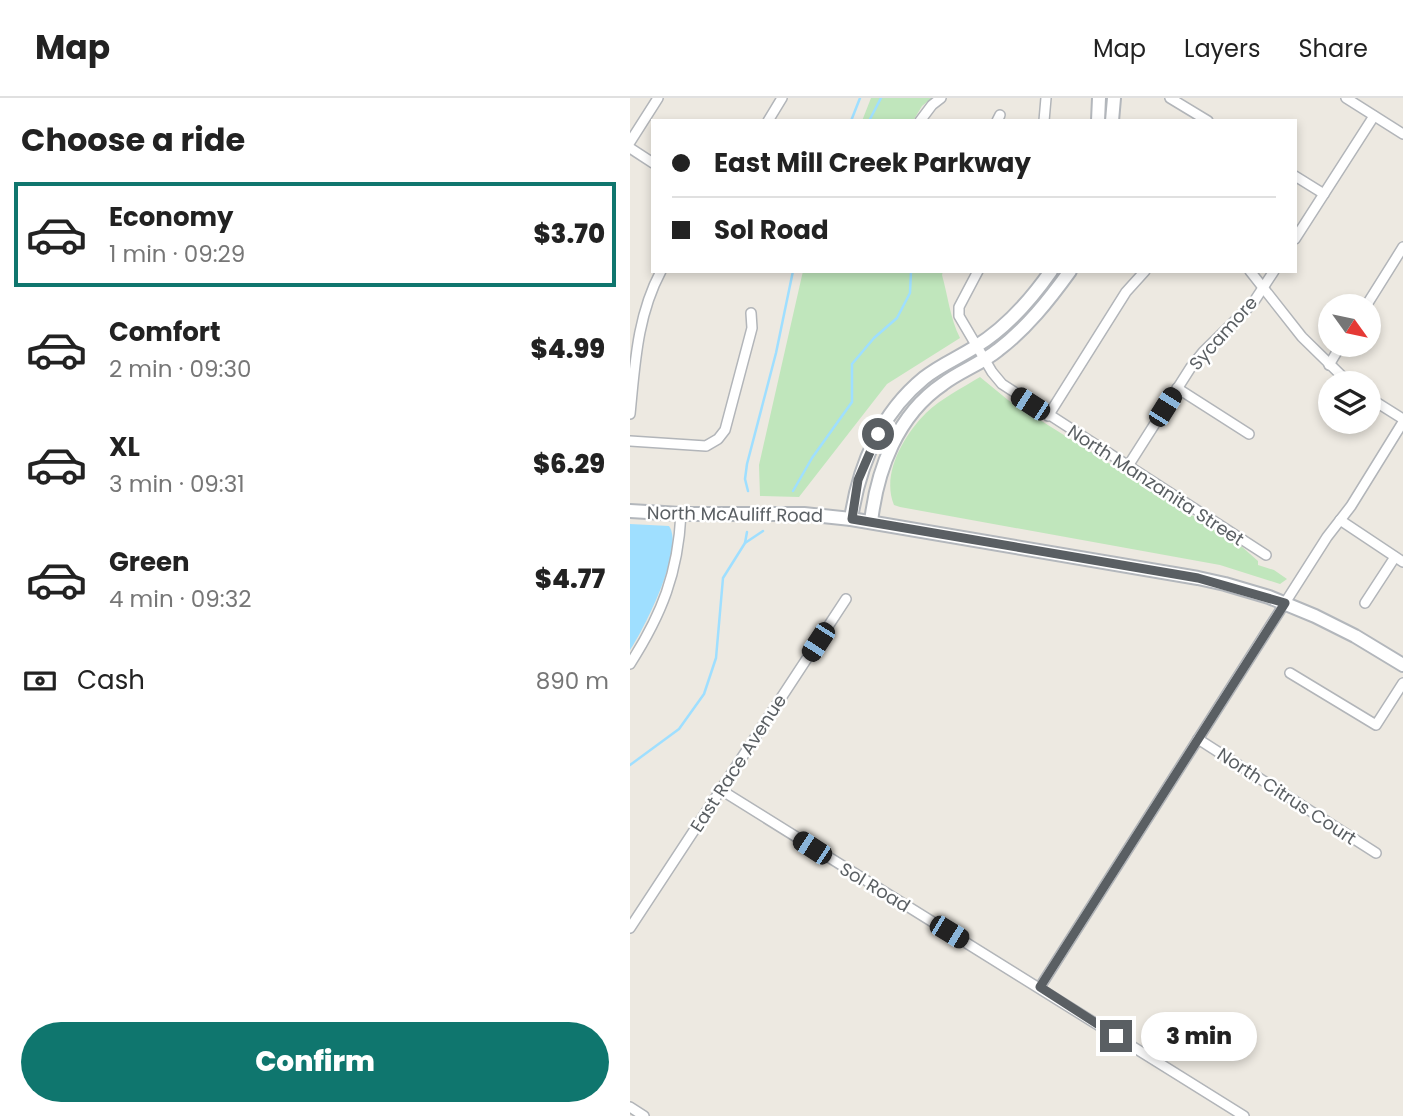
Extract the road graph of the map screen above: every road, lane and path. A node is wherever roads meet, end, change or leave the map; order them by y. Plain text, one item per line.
1 (658, 98) edge
2 (782, 98) edge
3 (941, 98) edge
4 (1046, 98) edge
5 (1099, 98) edge
6 (1114, 98) edge
7 (1170, 98) edge
8 (1346, 98) edge
9 (1374, 116) junction
10 (769, 119) edge
11 (922, 119) edge
12 (1044, 119) edge
13 (1098, 119) edge
14 (1112, 119) edge
15 (1205, 119) edge
16 (1403, 134) edge
17 (630, 142) edge
18 (630, 148) edge
19 (651, 162) edge
20 (1297, 177) edge
21 (1324, 194) junction
22 (1297, 236) edge
23 (1403, 247) edge
24 (660, 273) edge
25 (977, 273) edge
26 (1050, 273) edge
27 (1068, 273) edge
28 (1143, 273) edge
29 (1252, 273) edge
30 (1273, 273) edge
31 (1264, 287) junction
32 (1374, 294) edge
33 (751, 313) dead end
34 (634, 341) edge
35 (976, 346) junction
36 (1334, 357) edge
37 (985, 359) junction
38 (1329, 365) junction
39 (1336, 371) edge
40 (1177, 388) junction
41 (1381, 406) edge
42 (630, 414) edge
43 (1048, 416) junction
44 (1403, 421) edge
45 (1250, 434) dead end
46 (630, 441) edge
47 (1128, 466) junction
48 (630, 511) edge
49 (681, 514) junction
50 (852, 519) junction
51 (1340, 520) junction
52 (871, 522) junction
53 (1266, 555) dead end
54 (1399, 559) edge
55 (846, 599) dead end
56 (1285, 603) junction
57 (1366, 603) dead end
58 (630, 664) edge
59 (1403, 665) edge
60 (1290, 673) dead end
61 (1403, 683) edge
62 (1198, 739) junction
63 (721, 790) junction
64 (1376, 853) dead end
65 (630, 928) edge
66 (1040, 987) junction
67 (630, 1107) edge
68 (644, 1116) edge
69 (1244, 1116) edge

1 - 17 street
2 - 10 street
3 - 11 street
4 - 12 street
5 - 13 street
6 - 14 street
7 - 15 street
8 - 9 street
9 - 16 street
9 - 21 street
18 - 19 street
20 - 21 street
21 - 22 street
23 - 32 street
24 - 34 street
25 - 35 street, North Manzanita Street
26 - 35 street
27 - 37 street
28 - 43 street
29 - 31 street
30 - 31 street, Sycamore
31 - 38 street
31 - 40 street, Sycamore
33 - 46 street
34 - 42 street
35 - 37 street, North Manzanita Street
35 - 50 street
36 - 38 street
37 - 43 street, North Manzanita Street
37 - 52 street
38 - 39 street
40 - 45 street
40 - 47 street, Sycamore
41 - 44 street
43 - 47 street, North Manzanita Street
44 - 51 street
47 - 53 street, North Manzanita Street
48 - 49 street, North McAuliff Road
49 - 50 street, North McAuliff Road
49 - 58 street
50 - 52 street, North McAuliff Road
51 - 54 street
51 - 56 street
52 - 56 street, North McAuliff Road
54 - 57 street
55 - 63 street, East Race Avenue
56 - 59 street, North McAuliff Road
56 - 62 street
60 - 61 street
62 - 64 street, North Citrus Court
62 - 66 street
63 - 65 street, East Race Avenue
63 - 66 street, Sol Road
66 - 69 street, Sol Road
67 - 68 street

